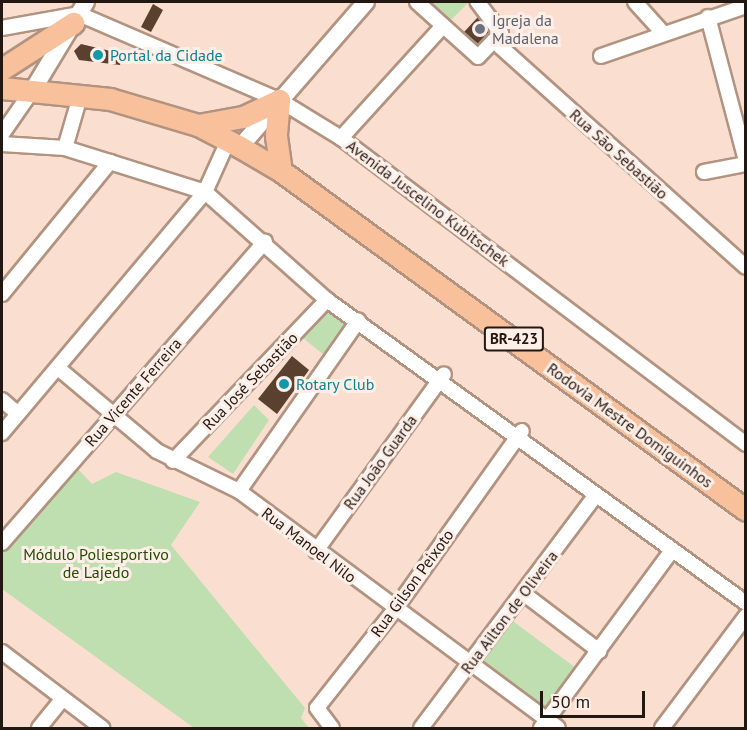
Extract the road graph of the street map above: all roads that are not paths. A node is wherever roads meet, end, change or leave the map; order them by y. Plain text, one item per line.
1 (366, 2) edge
2 (417, 2) edge
3 (478, 2) edge
4 (635, 2) edge
5 (746, 6) edge
6 (80, 13) edge
7 (708, 16) junction
8 (442, 26) junction
9 (2, 28) edge
10 (663, 33) junction
11 (494, 41) junction
12 (601, 56) dead end
13 (2, 69) edge
14 (2, 88) edge
15 (34, 88) junction
16 (81, 93) junction
17 (279, 100) junction
18 (198, 125) junction
19 (2, 134) edge
20 (341, 138) junction
21 (2, 144) edge
22 (234, 144) junction
23 (65, 148) junction
24 (110, 162) junction
25 (746, 162) edge
26 (281, 171) junction
27 (704, 172) dead end
28 (205, 192) junction
29 (265, 241) junction
30 (746, 267) edge
31 (2, 294) edge
32 (327, 300) junction
33 (358, 321) junction
34 (58, 368) junction
35 (442, 376) junction
36 (2, 400) edge
37 (18, 414) junction
38 (112, 416) junction
39 (2, 433) edge
40 (520, 434) junction
41 (746, 444) edge
42 (173, 461) junction
43 (239, 491) junction
44 (596, 495) junction
45 (746, 510) edge
46 (2, 543) edge
47 (672, 550) junction
48 (316, 551) junction
49 (523, 593) junction
50 (746, 603) edge
51 (396, 608) junction
52 (746, 616) edge
53 (599, 651) junction
54 (2, 652) edge
55 (471, 664) junction
56 (63, 698) junction
57 (549, 726) edge
58 (39, 729) edge
59 (102, 729) edge
60 (332, 729) edge
61 (422, 729) edge
62 (662, 729) edge

1 - 17 street
2 - 8 street
3 - 11 street
4 - 10 street
5 - 7 street
6 - 9 street
6 - 13 main road
6 - 15 street
6 - 17 street, Avenida Juscelino Kubitschek
7 - 10 street
7 - 25 street
8 - 11 street
8 - 20 street
10 - 12 street
11 - 30 street, Rua São Sebastião
14 - 15 main road, BR-423
15 - 16 main road, BR-423
15 - 19 street
16 - 18 main road, BR-423
16 - 23 street
17 - 18 main road
17 - 20 street, Avenida Juscelino Kubitschek
17 - 22 street
17 - 26 main road
18 - 22 main road, BR-423
20 - 41 street, Avenida Juscelino Kubitschek
21 - 23 street
22 - 26 main road, BR-423
22 - 28 street
23 - 24 street
24 - 28 street
24 - 31 street
25 - 27 street
26 - 45 main road, Rodovia Mestre Domiguinhos / BR-423
28 - 29 street
28 - 34 street
29 - 32 street
29 - 38 street, Rua Vicente Ferreira
32 - 33 street
32 - 42 street, Rua José Sebastião
33 - 35 street
33 - 43 street
34 - 37 street
34 - 38 street, Rua Manoel Nilo
35 - 40 street
35 - 48 street, Rua João Guarda
36 - 37 street
37 - 39 street
38 - 42 street, Rua Manoel Nilo
38 - 46 street, Rua Vicente Ferreira
40 - 44 street
40 - 51 street, Rua Gilson Peixoto
42 - 43 street, Rua Manoel Nilo
43 - 48 street, Rua Manoel Nilo
44 - 47 street
44 - 49 street, Rua Ailton de Oliveira
47 - 50 street
47 - 53 street
48 - 51 street, Rua Manoel Nilo
49 - 53 street
49 - 55 street, Rua Ailton de Oliveira
51 - 55 street, Rua Manoel Nilo
51 - 60 street, Rua Gilson Peixoto
52 - 62 street
53 - 57 street
54 - 56 street
55 - 57 street, Rua Manoel Nilo
55 - 61 street, Rua Ailton de Oliveira
56 - 58 street
56 - 59 street

